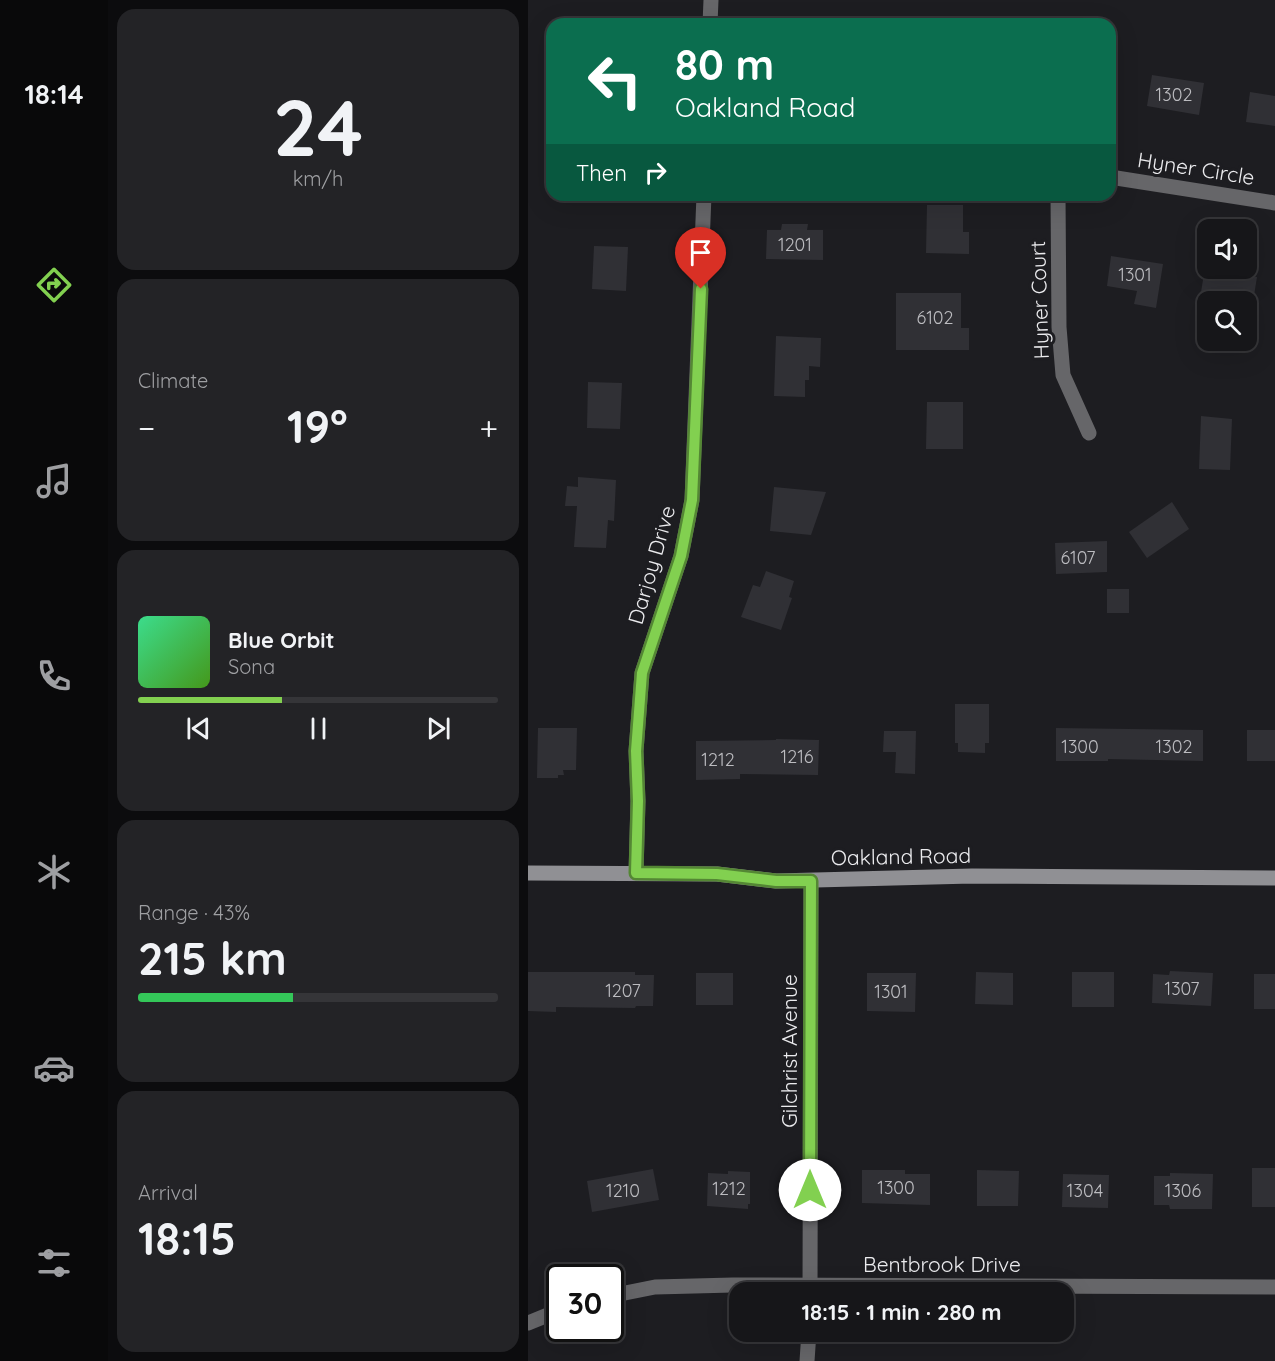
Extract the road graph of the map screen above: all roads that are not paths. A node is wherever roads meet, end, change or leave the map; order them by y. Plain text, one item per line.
1 (711, 0) edge
2 (710, 18) edge
3 (1116, 178) edge
4 (705, 201) edge
5 (1058, 201) edge
6 (1275, 203) edge
7 (1089, 433) dead end
8 (528, 873) edge
9 (636, 873) junction
10 (1275, 878) edge
11 (811, 881) junction
12 (810, 1282) edge
13 (1275, 1287) edge
14 (729, 1288) edge
15 (1074, 1288) edge
16 (624, 1293) edge
17 (546, 1316) edge
18 (528, 1323) edge
19 (808, 1342) edge
20 (807, 1361) edge

1 - 2 street
3 - 6 street, Hyner Circle
4 - 9 street, Darjoy Drive
5 - 7 street, Hyner Court
8 - 9 street, Oakland Road
9 - 11 street, Oakland Road
10 - 11 street, Oakland Road
11 - 12 street, Gilchrist Avenue
13 - 15 street, Bentbrook Drive
14 - 16 street, Bentbrook Drive
17 - 18 street
19 - 20 street

